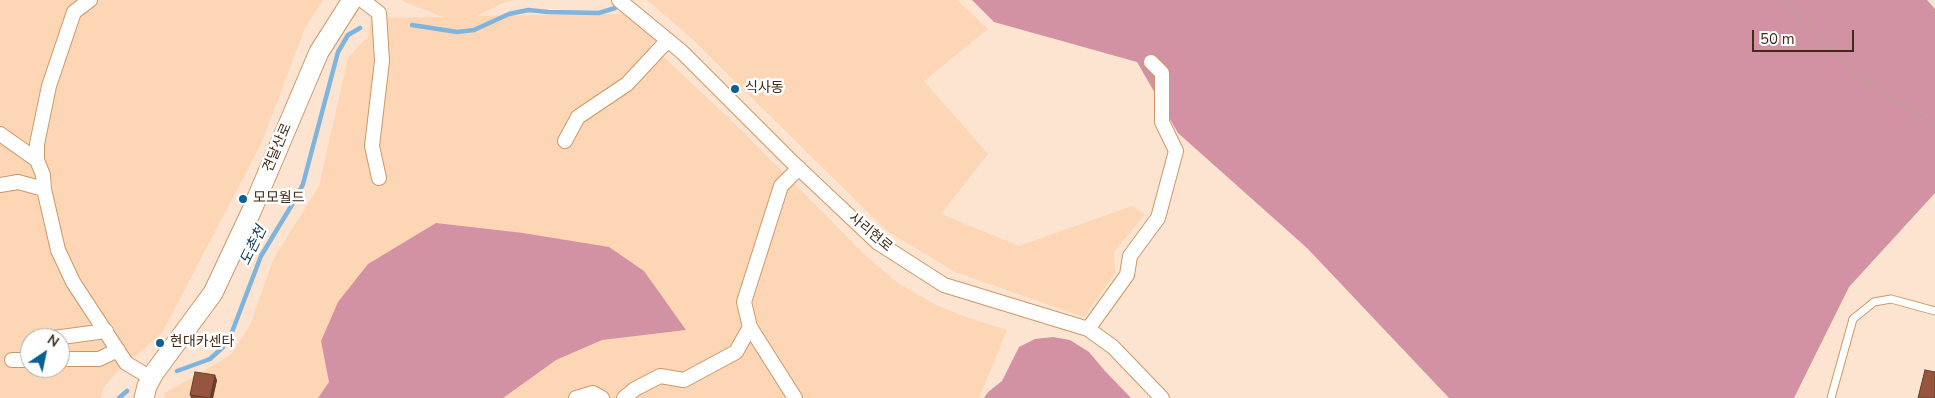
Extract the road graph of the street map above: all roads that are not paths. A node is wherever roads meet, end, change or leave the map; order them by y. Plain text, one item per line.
1 (90, 0) edge
2 (352, 0) edge
3 (362, 0) edge
4 (619, 0) edge
5 (668, 40) junction
6 (1151, 62) dead end
7 (0, 134) edge
8 (565, 141) dead end
9 (37, 160) junction
10 (799, 168) junction
11 (379, 178) dead end
12 (0, 185) edge
13 (44, 189) junction
14 (1935, 311) edge
15 (750, 327) junction
16 (1088, 329) junction
17 (106, 331) junction
18 (70, 336) edge
19 (118, 350) junction
20 (12, 360) dead end
21 (20, 360) edge
22 (70, 360) edge
23 (151, 378) junction
24 (144, 398) edge
25 (576, 398) edge
26 (602, 398) edge
27 (624, 398) edge
28 (796, 398) edge
29 (1162, 398) edge
30 (1831, 398) edge

1 - 9 street
2 - 23 street, 견달산로
3 - 11 street
4 - 5 street, 사리현로
5 - 8 street
5 - 10 street, 사리현로
6 - 16 street
7 - 9 street
9 - 13 street
10 - 15 street
10 - 16 street, 사리현로
12 - 13 street
13 - 17 street
14 - 30 lane
15 - 27 street
15 - 28 street
16 - 29 street, 사리현로
17 - 18 street
17 - 19 street
19 - 22 street
19 - 23 street
20 - 21 street
23 - 24 street, 견달산로
25 - 26 street

